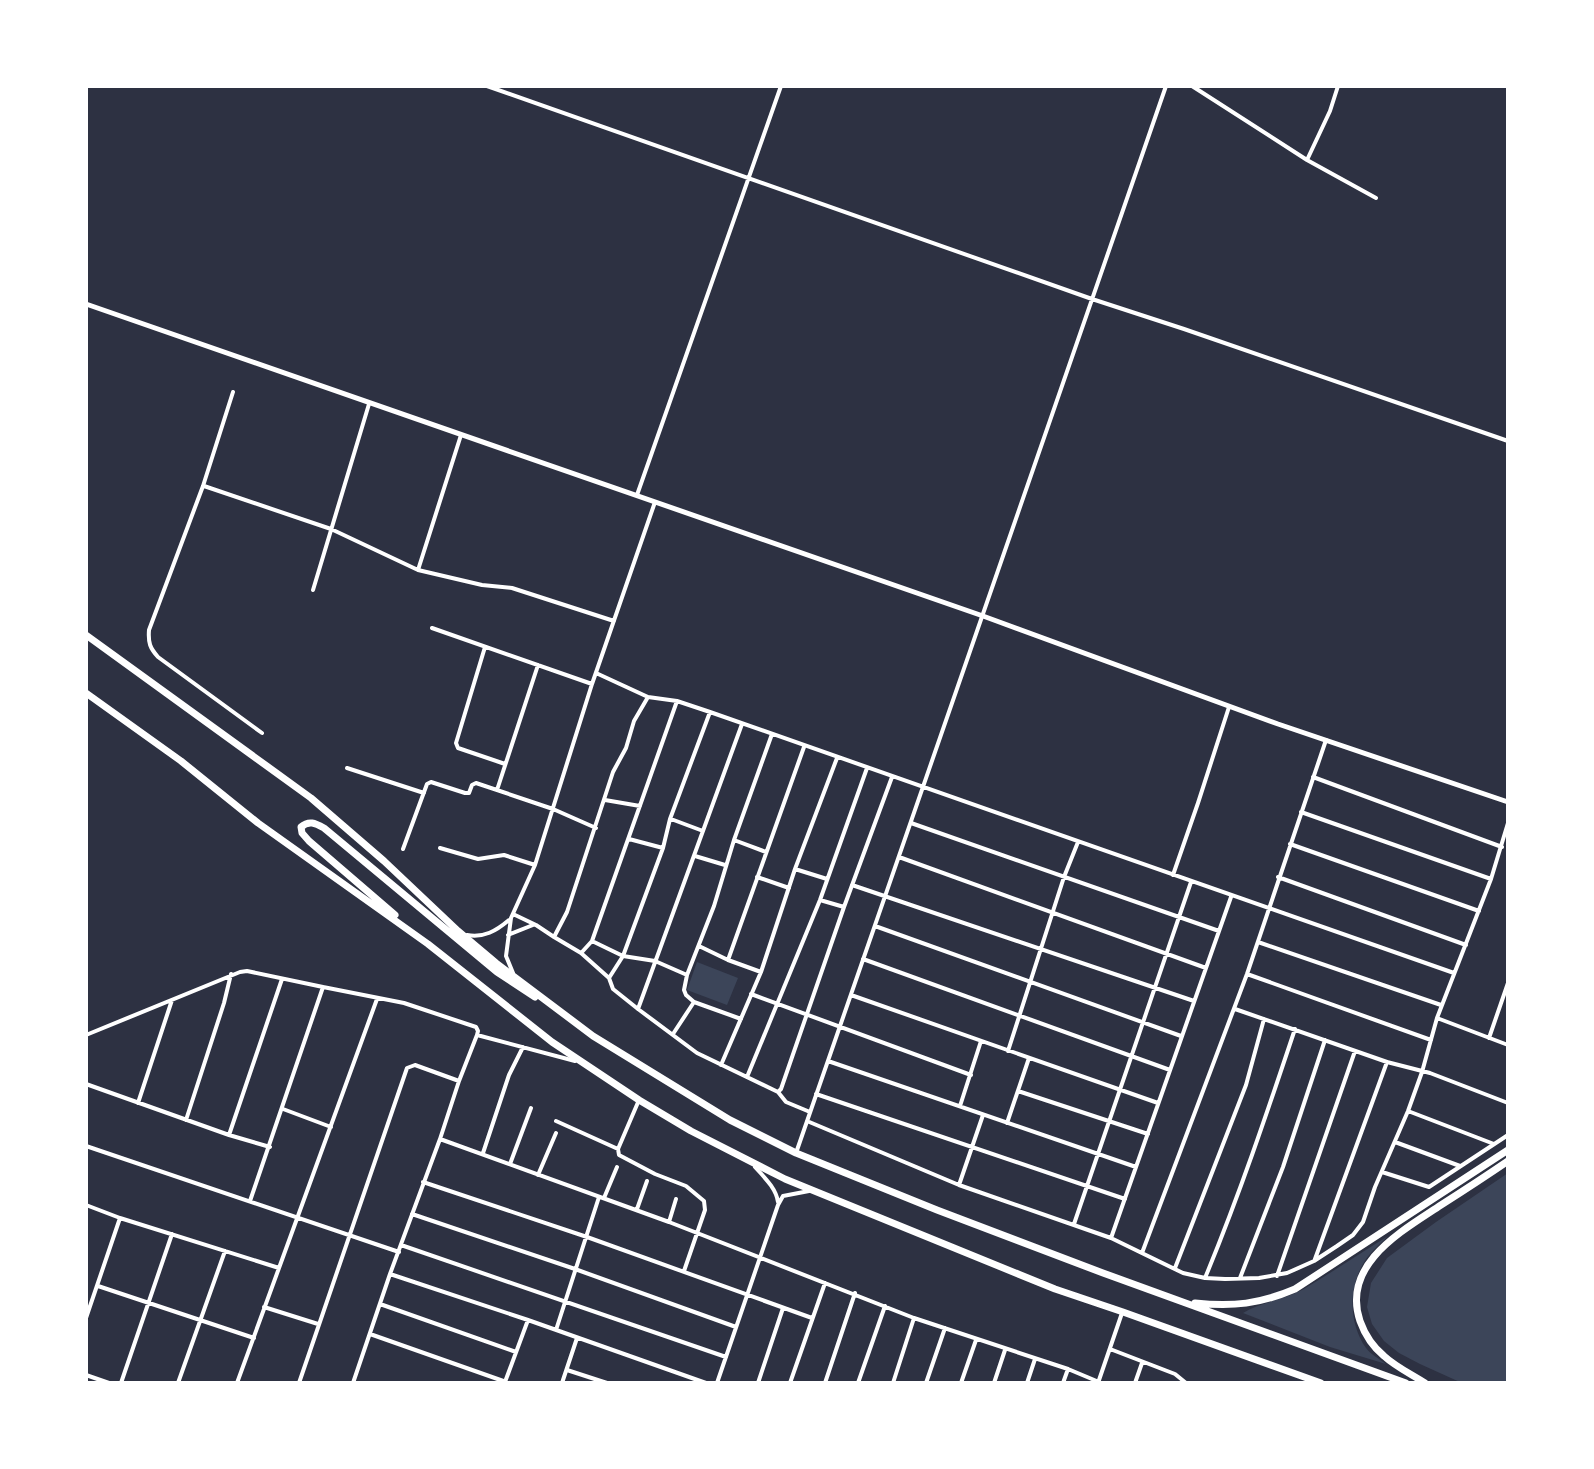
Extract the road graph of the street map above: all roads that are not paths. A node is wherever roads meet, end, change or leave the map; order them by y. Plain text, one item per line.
1 (487, 86) edge
2 (781, 86) edge
3 (1166, 86) edge
4 (1192, 86) edge
5 (1338, 86) edge
6 (1307, 160) junction
7 (750, 179) junction
8 (1376, 198) dead end
9 (1092, 299) junction
10 (86, 304) edge
11 (233, 392) dead end
12 (369, 404) junction
13 (461, 435) junction
14 (1508, 441) edge
15 (203, 486) junction
16 (637, 496) junction
17 (655, 502) junction
18 (331, 529) junction
19 (418, 570) junction
20 (313, 590) dead end
21 (983, 616) junction
22 (614, 621) junction
23 (432, 628) dead end
24 (86, 635) edge
25 (485, 647) junction
26 (538, 665) junction
27 (596, 673) junction
28 (592, 684) junction
29 (86, 693) edge
30 (648, 697) junction
31 (677, 701) junction
32 (1230, 705) junction
33 (710, 712) junction
34 (742, 724) junction
35 (262, 733) dead end
36 (772, 734) junction
37 (1326, 740) junction
38 (804, 747) junction
39 (837, 758) junction
40 (505, 764) junction
41 (347, 768) dead end
42 (867, 768) junction
43 (892, 777) junction
44 (1313, 777) junction
45 (923, 788) junction
46 (497, 790) junction
47 (424, 793) junction
48 (605, 800) junction
49 (1508, 802) edge
50 (640, 806) junction
51 (553, 809) junction
52 (1301, 812) junction
53 (670, 819) junction
54 (911, 823) junction
55 (1508, 823) edge
56 (596, 828) junction
57 (703, 831) junction
58 (629, 839) junction
59 (734, 840) junction
60 (1078, 842) junction
61 (1290, 844) junction
62 (1502, 847) junction
63 (440, 848) dead end
64 (663, 848) junction
65 (403, 849) dead end
66 (766, 852) junction
67 (695, 856) junction
68 (899, 857) junction
69 (535, 865) junction
70 (725, 865) junction
71 (795, 869) junction
72 (1173, 875) junction
73 (757, 877) junction
74 (1064, 877) junction
75 (1278, 877) junction
76 (828, 879) junction
77 (1491, 879) junction
78 (1191, 882) junction
79 (852, 885) junction
80 (789, 888) junction
81 (885, 896) junction
82 (1232, 896) junction
83 (820, 900) junction
84 (844, 907) junction
85 (1269, 909) junction
86 (1479, 911) junction
87 (1053, 913) junction
88 (512, 916) junction
89 (1179, 917) junction
90 (536, 925) junction
91 (875, 926) junction
92 (458, 931) junction
93 (1219, 931) junction
94 (507, 935) junction
95 (554, 937) junction
96 (592, 941) junction
97 (1258, 942) junction
98 (428, 944) junction
99 (1466, 945) junction
100 (699, 946) junction
101 (1042, 949) junction
102 (581, 953) junction
103 (1166, 954) junction
104 (623, 956) junction
105 (863, 959) junction
106 (728, 960) junction
107 (655, 961) junction
108 (1206, 968) junction
109 (761, 972) junction
110 (1454, 973) junction
111 (231, 974) junction
112 (1247, 974) junction
113 (514, 975) junction
114 (687, 975) junction
115 (609, 978) junction
116 (282, 979) junction
117 (1031, 982) junction
118 (1508, 983) edge
119 (323, 987) junction
120 (1155, 987) junction
121 (751, 994) junction
122 (851, 995) junction
123 (377, 999) junction
124 (172, 1000) junction
125 (1195, 1001) junction
126 (694, 1002) junction
127 (778, 1004) junction
128 (1441, 1005) junction
129 (1234, 1008) junction
130 (638, 1009) junction
131 (808, 1015) junction
132 (1020, 1016) junction
133 (1437, 1018) junction
134 (741, 1019) junction
135 (1264, 1019) junction
136 (1143, 1023) junction
137 (840, 1027) junction
138 (1295, 1029) junction
139 (86, 1035) edge
140 (477, 1035) junction
141 (672, 1035) junction
142 (593, 1036) junction
143 (1182, 1037) junction
144 (1489, 1038) junction
145 (1325, 1040) junction
146 (1431, 1040) junction
147 (981, 1041) junction
148 (1508, 1045) edge
149 (523, 1047) junction
150 (1008, 1051) junction
151 (1355, 1051) junction
152 (1131, 1056) junction
153 (1029, 1058) junction
154 (828, 1061) junction
155 (1387, 1062) junction
156 (584, 1063) junction
157 (721, 1065) junction
158 (1170, 1070) junction
159 (1422, 1072) junction
160 (971, 1075) junction
161 (747, 1077) junction
162 (459, 1081) junction
163 (86, 1084) edge
164 (1120, 1090) junction
165 (1018, 1091) junction
166 (778, 1092) junction
167 (816, 1094) junction
168 (639, 1100) junction
169 (138, 1103) junction
170 (1508, 1103) edge
171 (1159, 1104) junction
172 (960, 1106) junction
173 (531, 1108) dead end
174 (283, 1109) junction
175 (1408, 1111) junction
176 (810, 1112) junction
177 (983, 1114) junction
178 (186, 1120) junction
179 (556, 1121) dead end
180 (807, 1121) junction
181 (1109, 1121) junction
182 (1007, 1123) junction
183 (331, 1127) junction
184 (556, 1133) dead end
185 (1148, 1134) junction
186 (229, 1135) junction
187 (1508, 1135) edge
188 (440, 1139) junction
189 (1395, 1142) junction
190 (1494, 1144) junction
191 (86, 1146) edge
192 (270, 1147) junction
193 (972, 1147) junction
194 (618, 1149) junction
195 (1508, 1150) edge
196 (796, 1153) junction
197 (482, 1154) junction
198 (1098, 1154) junction
199 (749, 1161) junction
200 (1508, 1161) edge
201 (510, 1164) junction
202 (1461, 1166) junction
203 (617, 1167) dead end
204 (1136, 1167) junction
205 (1382, 1172) junction
206 (538, 1175) junction
207 (647, 1181) dead end
208 (423, 1182) junction
209 (959, 1185) junction
210 (1087, 1186) junction
211 (817, 1191) junction
212 (602, 1198) junction
213 (676, 1199) dead end
214 (1125, 1199) junction
215 (250, 1201) junction
216 (86, 1205) edge
217 (778, 1205) junction
218 (637, 1210) junction
219 (412, 1214) junction
220 (297, 1217) junction
221 (120, 1218) junction
222 (669, 1222) junction
223 (1074, 1224) junction
224 (698, 1233) junction
225 (172, 1234) junction
226 (348, 1235) junction
227 (587, 1237) junction
228 (1111, 1238) junction
229 (401, 1245) junction
230 (225, 1251) junction
231 (399, 1252) junction
232 (1142, 1253) junction
233 (760, 1257) junction
234 (1314, 1261) junction
235 (279, 1268) junction
236 (1175, 1268) junction
237 (575, 1269) junction
238 (683, 1272) junction
239 (390, 1274) junction
240 (1277, 1276) junction
241 (1205, 1278) junction
242 (1240, 1278) junction
243 (825, 1283) junction
244 (98, 1286) junction
245 (855, 1293) junction
246 (747, 1295) junction
247 (565, 1301) junction
248 (1182, 1301) junction
249 (148, 1303) junction
250 (380, 1304) junction
251 (885, 1306) junction
252 (264, 1307) junction
253 (783, 1308) junction
254 (1123, 1312) junction
255 (86, 1318) edge
256 (812, 1318) junction
257 (914, 1318) junction
258 (200, 1320) junction
259 (528, 1320) junction
260 (318, 1324) junction
261 (736, 1327) junction
262 (945, 1328) junction
263 (556, 1330) junction
264 (370, 1334) junction
265 (254, 1338) junction
266 (577, 1338) junction
267 (976, 1340) junction
268 (1110, 1349) junction
269 (1005, 1350) junction
270 (516, 1352) junction
271 (726, 1357) junction
272 (1035, 1359) junction
273 (1143, 1362) junction
274 (1068, 1369) junction
275 (567, 1370) junction
276 (1292, 1372) junction
277 (1175, 1374) junction
278 (86, 1375) edge
279 (507, 1382) edge
280 (109, 1383) edge
281 (121, 1383) edge
282 (178, 1383) edge
283 (237, 1383) edge
284 (299, 1383) edge
285 (353, 1383) edge
286 (562, 1383) edge
287 (607, 1383) edge
288 (706, 1383) edge
289 (717, 1383) edge
290 (758, 1383) edge
291 (790, 1383) edge
292 (825, 1383) edge
293 (858, 1383) edge
294 (893, 1383) edge
295 (926, 1383) edge
296 (961, 1383) edge
297 (994, 1383) edge
298 (1027, 1383) edge
299 (1063, 1383) edge
300 (1098, 1383) edge
301 (1135, 1383) edge
302 (1172, 1383) edge
303 (1186, 1383) edge
304 (1307, 1383) edge
305 (1321, 1383) edge
306 (1406, 1383) edge
307 (1425, 1383) edge

1 - 7 street
2 - 7 street
3 - 9 street
4 - 6 street
5 - 6 street
6 - 8 street
7 - 9 street
7 - 16 street
9 - 14 street
9 - 21 street
10 - 12 street
11 - 15 street
12 - 13 street
12 - 18 street
13 - 16 street
13 - 19 street
15 - 18 street
15 - 35 street
16 - 17 street
17 - 21 street
17 - 22 street
18 - 19 street
18 - 20 street
19 - 22 street
21 - 32 street
21 - 45 street
22 - 27 street
23 - 25 street
24 - 92 highway
25 - 26 street
25 - 40 street
26 - 28 street
26 - 40 street
27 - 28 street
27 - 30 street
28 - 51 street
29 - 98 highway
30 - 31 street
30 - 48 street
31 - 33 street
31 - 50 street
32 - 37 street
32 - 72 street
33 - 34 street
33 - 53 street
34 - 36 street
34 - 57 street
36 - 38 street
36 - 59 street
37 - 44 street
37 - 49 street
38 - 39 street
38 - 66 street
39 - 42 street
39 - 71 street
40 - 46 street
41 - 47 street
42 - 43 street
42 - 76 street
43 - 45 street
43 - 79 street
44 - 52 street
44 - 62 street
45 - 54 street
45 - 60 street
46 - 47 street
46 - 51 street
47 - 65 street
48 - 50 street
48 - 56 street
50 - 58 street
51 - 56 street
51 - 69 street
52 - 61 street
52 - 77 street
53 - 57 street
53 - 64 street
54 - 68 street
54 - 74 street
55 - 62 street
56 - 95 street
57 - 67 street
58 - 64 street
58 - 96 street
59 - 66 street
59 - 70 street
60 - 72 street
60 - 74 street
61 - 75 street
61 - 86 street
62 - 77 street
63 - 69 street
64 - 104 street
66 - 73 street
67 - 70 street
67 - 107 street
68 - 81 street
68 - 87 street
69 - 88 street
70 - 100 street
71 - 76 street
71 - 80 street
72 - 78 street
73 - 80 street
73 - 106 street
74 - 87 street
74 - 89 street
75 - 85 street
75 - 99 street
76 - 83 street
77 - 86 street
78 - 82 street
78 - 89 street
79 - 81 street
79 - 84 street
80 - 109 street
81 - 91 street
81 - 101 street
82 - 85 street
82 - 93 street
83 - 84 street
83 - 127 street
84 - 131 street
85 - 97 street
85 - 110 street
86 - 99 street
87 - 101 street
87 - 103 street
88 - 90 street
88 - 92 street
88 - 94 street
89 - 93 street
89 - 103 street
90 - 94 street
90 - 95 street
91 - 105 street
91 - 117 street
92 - 113 highway
93 - 108 street
94 - 113 street
95 - 102 street
96 - 102 street
96 - 104 street
97 - 112 street
97 - 128 street
98 - 142 highway
98 - 156 highway
99 - 110 street
100 - 106 street
100 - 114 street
101 - 117 street
101 - 120 street
102 - 115 street
103 - 108 street
103 - 120 street
104 - 107 street
104 - 115 street
105 - 122 street
105 - 132 street
106 - 109 street
107 - 114 street
107 - 130 street
108 - 125 street
109 - 121 street
110 - 128 street
111 - 116 street
111 - 124 street
111 - 178 street
112 - 129 street
112 - 146 street
113 - 142 highway
114 - 126 street
115 - 130 street
116 - 119 street
116 - 186 street
117 - 132 street
117 - 136 street
118 - 144 street
119 - 123 street
119 - 174 street
120 - 125 street
120 - 136 street
121 - 127 street
121 - 134 street
122 - 137 street
122 - 147 street
123 - 140 street
123 - 183 street
124 - 139 street
124 - 169 street
125 - 143 street
126 - 134 street
126 - 141 street
127 - 131 street
127 - 161 street
128 - 133 street
129 - 135 street
129 - 232 street
130 - 141 street
131 - 137 street
131 - 166 street
132 - 150 street
132 - 152 street
133 - 144 street
133 - 146 street
134 - 157 street
135 - 138 street
135 - 236 street
136 - 143 street
136 - 152 street
137 - 154 street
137 - 160 street
138 - 145 street
138 - 241 street
140 - 149 street
140 - 162 street
141 - 157 street
142 - 196 highway
143 - 158 street
144 - 148 street
145 - 151 street
145 - 242 street
146 - 159 street
147 - 150 street
147 - 160 street
149 - 156 street
149 - 197 street
150 - 153 street
151 - 155 street
151 - 240 street
152 - 158 street
152 - 164 street
153 - 164 street
153 - 165 street
154 - 167 street
154 - 172 street
155 - 159 street
155 - 234 street
156 - 168 highway
157 - 161 street
158 - 171 street
159 - 170 street
159 - 175 street
160 - 172 street
161 - 166 street
162 - 188 street
162 - 226 street
163 - 169 street
164 - 171 street
164 - 181 street
165 - 181 street
165 - 182 street
166 - 176 street
167 - 176 street
167 - 193 street
168 - 194 street
168 - 199 highway
169 - 178 street
171 - 185 street
172 - 177 street
173 - 201 street
174 - 183 street
174 - 192 street
175 - 189 street
175 - 190 street
176 - 180 street
177 - 182 street
177 - 193 street
178 - 186 street
179 - 194 street
180 - 196 street
180 - 209 street
181 - 185 street
181 - 198 street
182 - 198 street
183 - 220 street
184 - 206 street
185 - 204 street
186 - 192 street
187 - 190 street
188 - 197 street
188 - 208 street
189 - 202 street
189 - 205 street
190 - 202 street
191 - 215 street
192 - 215 street
193 - 209 street
193 - 210 street
194 - 224 street
195 - 248 highway
196 - 248 highway
197 - 201 street
198 - 204 street
198 - 210 street
199 - 211 highway
199 - 217 street
200 - 307 highway
201 - 206 street
202 - 205 street
203 - 212 street
204 - 214 street
205 - 234 street
206 - 212 street
207 - 218 street
208 - 219 street
208 - 227 street
209 - 223 street
210 - 214 street
210 - 223 street
211 - 217 street
211 - 254 highway
212 - 218 street
212 - 227 street
213 - 222 street
214 - 228 street
215 - 220 street
216 - 221 street
217 - 233 street
218 - 222 street
219 - 229 street
219 - 237 street
220 - 226 street
220 - 235 street
221 - 225 street
221 - 244 street
222 - 224 street
223 - 228 street
224 - 233 street
224 - 238 street
225 - 230 street
225 - 249 street
226 - 231 street
226 - 260 street
227 - 237 street
227 - 238 street
228 - 232 street
229 - 231 street
229 - 247 street
230 - 235 street
230 - 258 street
231 - 239 street
232 - 236 street
233 - 243 street
233 - 246 street
234 - 240 street
235 - 252 street
236 - 241 street
237 - 247 street
237 - 261 street
238 - 246 street
239 - 250 street
239 - 259 street
240 - 242 street
241 - 242 street
243 - 245 street
243 - 256 street
244 - 249 street
244 - 255 street
245 - 251 street
245 - 292 street
246 - 253 street
246 - 261 street
247 - 263 street
247 - 271 street
248 - 306 highway
249 - 258 street
249 - 281 street
250 - 264 street
250 - 270 street
251 - 257 street
251 - 293 street
252 - 260 street
252 - 265 street
253 - 256 street
253 - 290 street
254 - 268 street
254 - 276 highway
256 - 291 street
257 - 262 street
257 - 294 street
258 - 265 street
258 - 282 street
259 - 263 street
259 - 270 street
260 - 284 street
261 - 271 street
262 - 267 street
262 - 295 street
263 - 266 street
264 - 279 street
264 - 285 street
265 - 283 street
266 - 275 street
266 - 288 street
267 - 269 street
267 - 296 street
268 - 273 street
268 - 300 street
269 - 272 street
269 - 297 street
270 - 279 street
271 - 289 street
272 - 274 street
272 - 298 street
273 - 277 street
273 - 301 street
274 - 299 street
274 - 300 street
275 - 286 street
275 - 287 street
276 - 304 highway
276 - 305 highway
277 - 302 street
277 - 303 street
278 - 280 street

